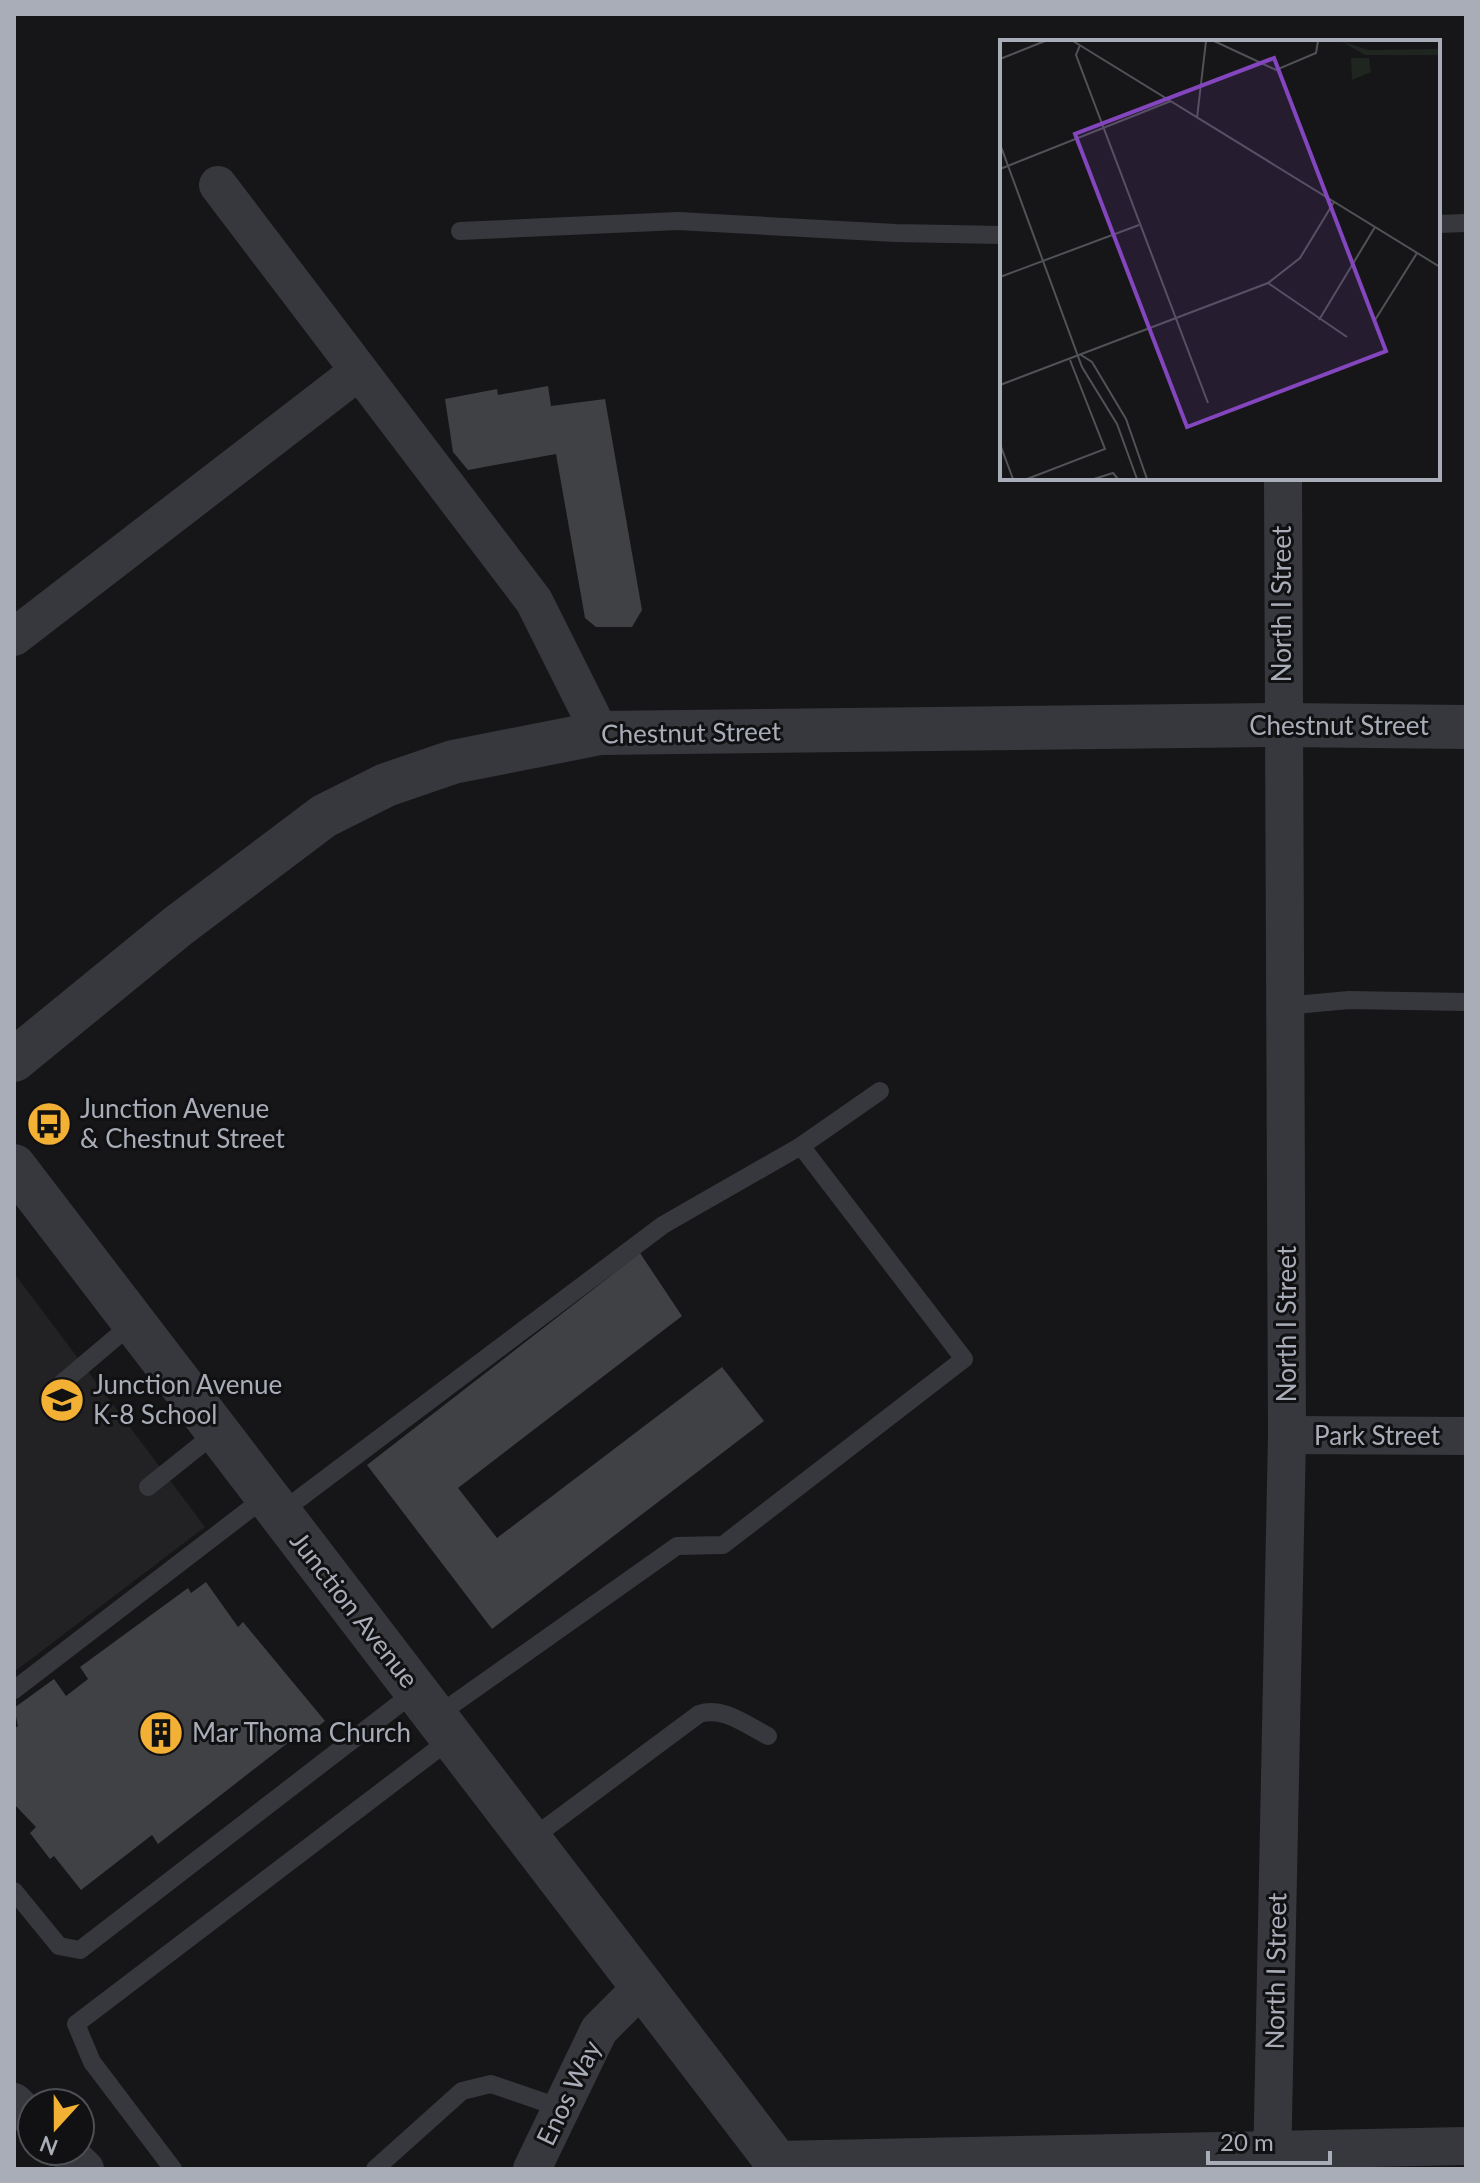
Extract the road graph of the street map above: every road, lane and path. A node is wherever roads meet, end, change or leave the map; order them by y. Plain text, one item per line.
1 (218, 185) dead end
2 (1466, 223) edge
3 (1440, 224) edge
4 (460, 231) dead end
5 (1000, 235) edge
6 (359, 371) junction
7 (1283, 480) edge
8 (14, 637) edge
9 (1282, 725) junction
10 (1466, 727) edge
11 (600, 733) junction
12 (1466, 1002) edge
13 (1284, 1006) junction
14 (14, 1060) edge
15 (880, 1091) dead end
16 (801, 1146) junction
17 (14, 1166) edge
18 (134, 1322) junction
19 (62, 1383) dead end
20 (218, 1431) junction
21 (1287, 1435) junction
22 (1466, 1436) edge
23 (148, 1487) dead end
24 (274, 1505) junction
25 (14, 1690) edge
26 (434, 1715) junction
27 (768, 1736) dead end
28 (531, 1839) junction
29 (14, 1891) edge
30 (643, 1986) junction
31 (561, 2108) junction
32 (1466, 2146) edge
33 (1272, 2159) edge
34 (779, 2164) edge
35 (173, 2169) edge
36 (375, 2169) edge
37 (532, 2169) edge

1 - 6 street
2 - 3 lane
4 - 5 lane
6 - 8 street
6 - 11 street
7 - 9 street, North I Street
9 - 10 street, Chestnut Street
9 - 11 street, Chestnut Street
9 - 13 street, North I Street
11 - 14 street, Chestnut Street
12 - 13 lane
13 - 21 street, North I Street
15 - 16 lane
16 - 24 lane
16 - 26 lane
17 - 18 street, Junction Avenue
18 - 19 lane
18 - 20 street, Junction Avenue
20 - 23 lane
20 - 24 street, Junction Avenue
21 - 22 street, Park Street
21 - 33 street, North I Street
24 - 25 lane
24 - 26 street, Junction Avenue
26 - 28 street, Junction Avenue
26 - 29 lane
26 - 35 lane
27 - 28 lane
28 - 30 street, Junction Avenue
30 - 31 street, Enos Way
30 - 34 street, Junction Avenue
31 - 36 lane
31 - 37 street, Enos Way
32 - 33 street
33 - 34 street

